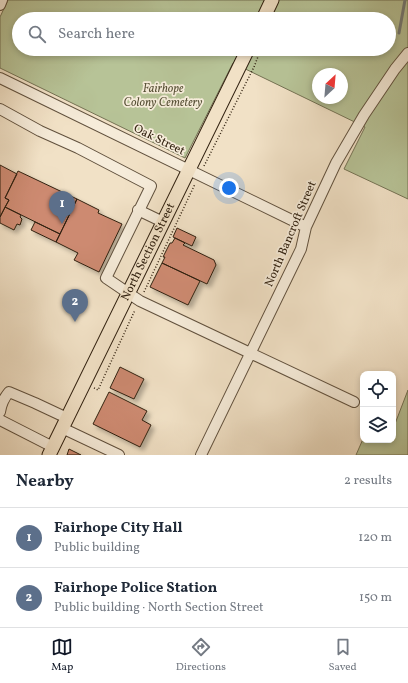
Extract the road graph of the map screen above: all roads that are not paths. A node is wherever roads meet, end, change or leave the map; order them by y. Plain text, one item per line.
1 (2, 0) edge
2 (272, 0) edge
3 (0, 5) edge
4 (266, 12) edge
5 (408, 53) edge
6 (245, 56) edge
7 (0, 78) edge
8 (0, 109) edge
9 (194, 172) junction
10 (138, 210) junction
11 (164, 222) junction
12 (306, 227) junction
13 (134, 297) junction
14 (251, 353) junction
15 (354, 402) dead end
16 (0, 412) edge
17 (0, 420) edge
18 (64, 423) junction
19 (51, 451) edge
20 (119, 455) edge
21 (201, 455) edge

1 - 3 street
2 - 4 main road
5 - 12 street, North Bancroft Street
6 - 9 main road, North Section Street
7 - 9 street, Oak Street
8 - 10 street
9 - 11 main road, North Section Street
9 - 12 street, Oak Street
10 - 11 street
10 - 13 street
11 - 13 main road, North Section Street
12 - 14 street, North Bancroft Street
13 - 14 street
13 - 18 main road, North Section Street
14 - 15 street
14 - 21 street, North Bancroft Street
16 - 18 street
17 - 19 street
18 - 19 main road, North Section Street
18 - 20 street

